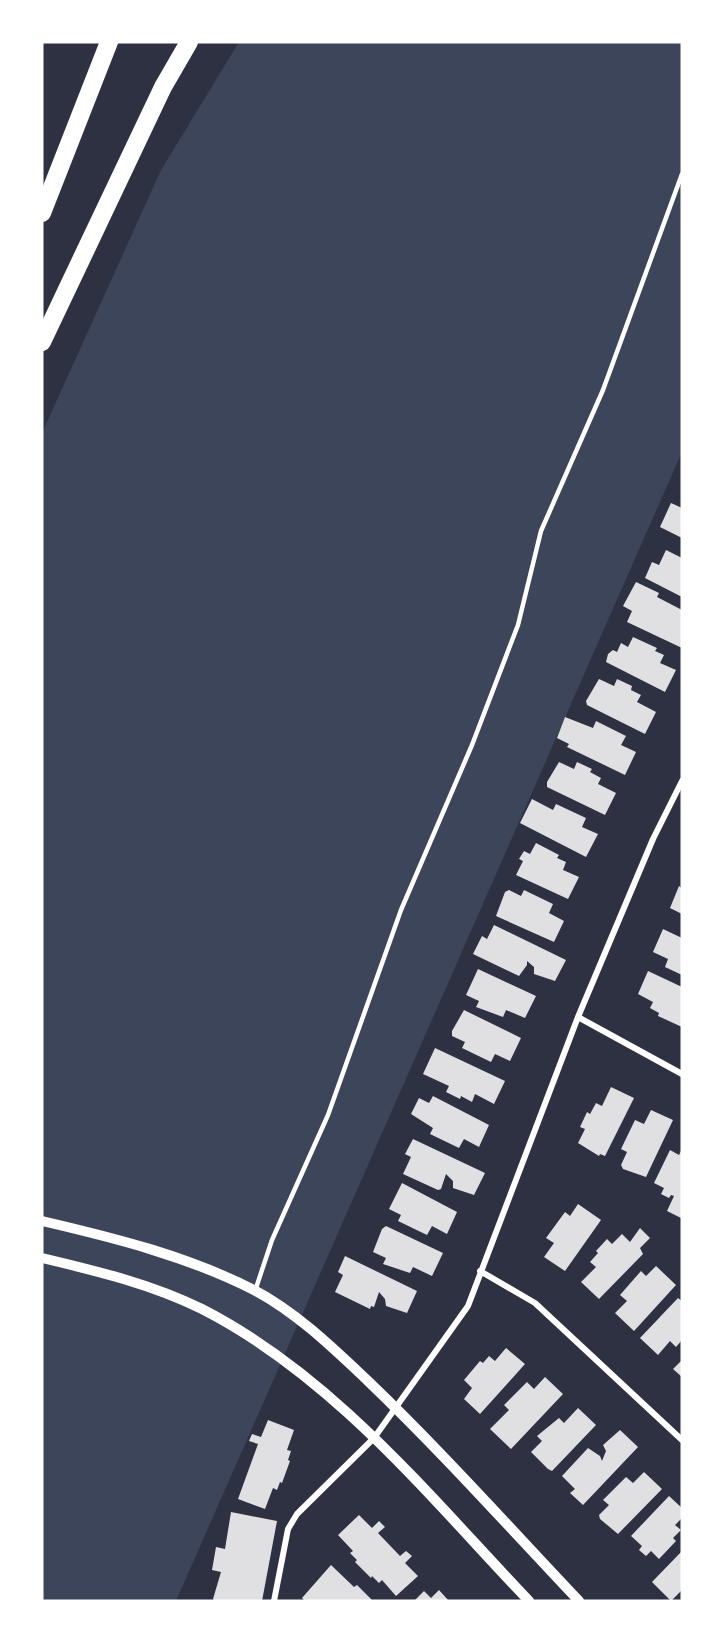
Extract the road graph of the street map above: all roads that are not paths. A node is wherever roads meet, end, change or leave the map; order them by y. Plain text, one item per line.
1 (109, 42) edge
2 (189, 42) edge
3 (682, 174) edge
4 (42, 213) edge
5 (42, 342) edge
6 (682, 781) edge
7 (578, 1017) junction
8 (682, 1074) edge
9 (42, 1221) edge
10 (42, 1258) edge
11 (480, 1271) junction
12 (255, 1291) junction
13 (396, 1407) junction
14 (374, 1438) junction
15 (682, 1440) edge
16 (274, 1601) edge
17 (529, 1601) edge
18 (579, 1601) edge

1 - 4 highway
2 - 5 highway
3 - 12 lane
6 - 7 street
7 - 8 street
7 - 11 street
9 - 12 street
10 - 14 street
11 - 13 street
11 - 15 street
12 - 13 street
13 - 14 street
13 - 18 street
14 - 16 street
14 - 17 street

